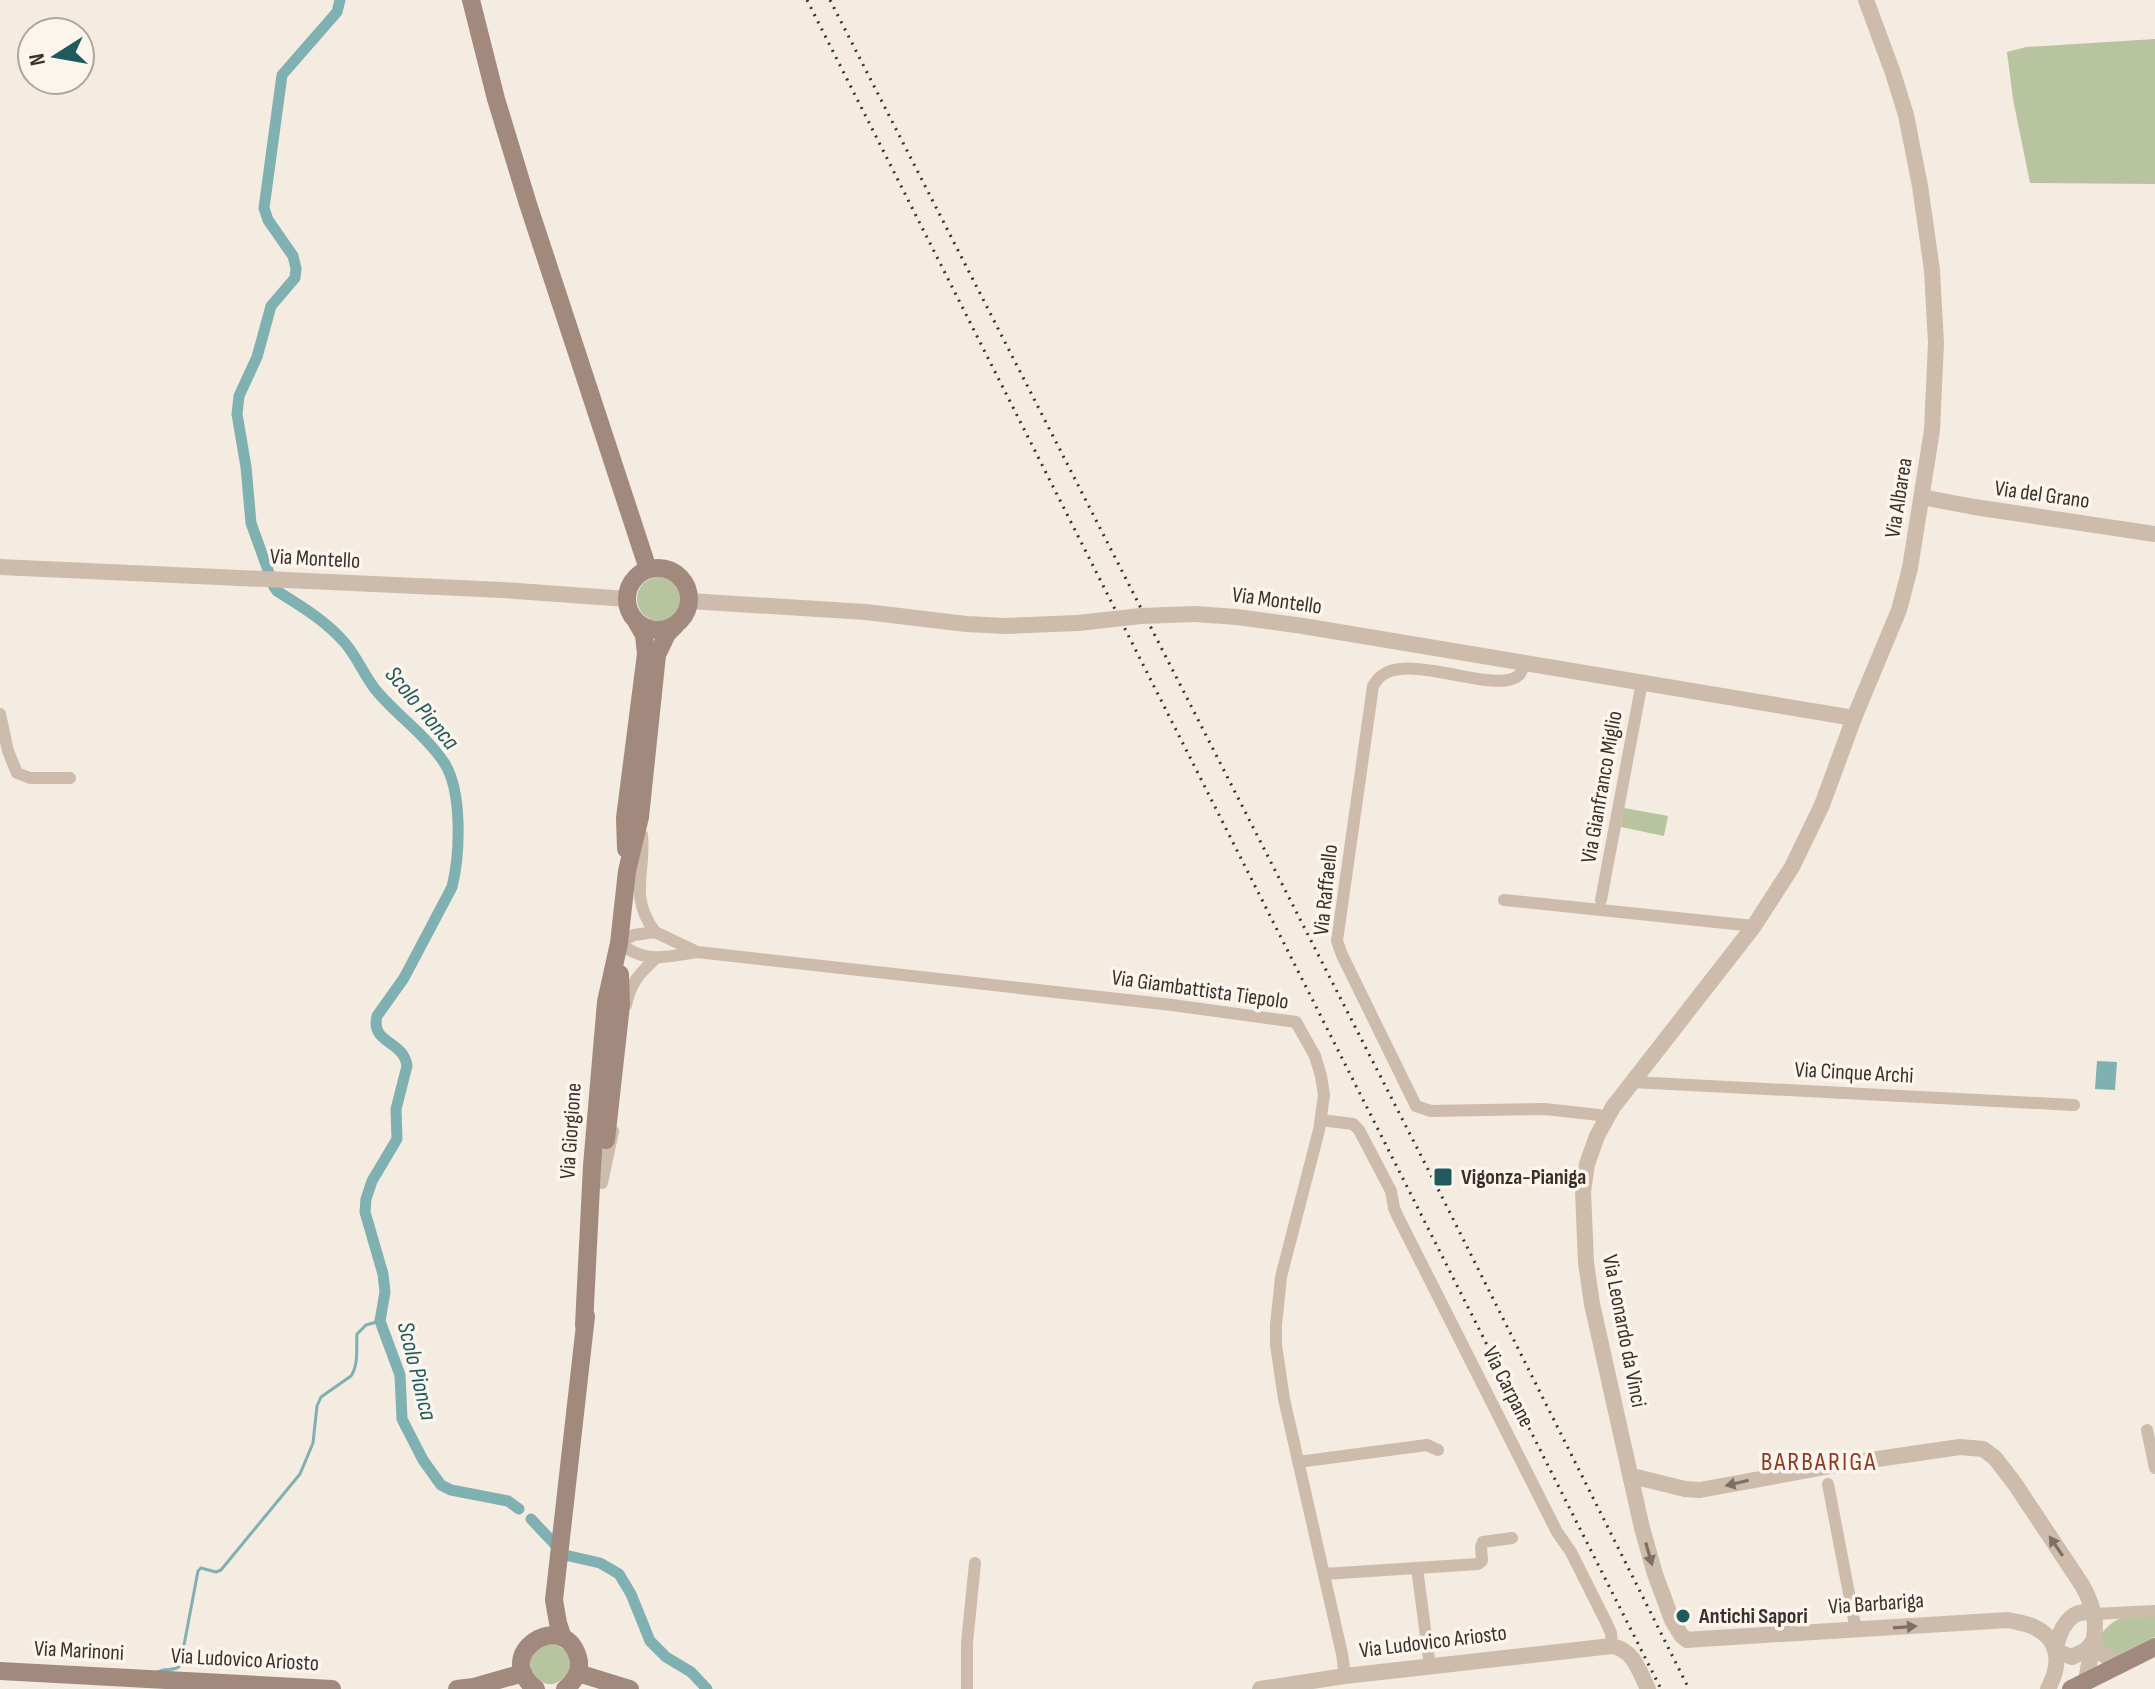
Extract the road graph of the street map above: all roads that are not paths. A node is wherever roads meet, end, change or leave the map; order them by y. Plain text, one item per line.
1 (471, 0) edge
2 (1866, 0) edge
3 (1922, 497) junction
4 (2155, 534) edge
5 (0, 567) edge
6 (648, 569) junction
7 (627, 599) junction
8 (689, 601) junction
9 (637, 623) junction
10 (676, 625) junction
11 (1525, 664) junction
12 (1642, 682) junction
13 (0, 714) edge
14 (1854, 718) junction
15 (70, 778) dead end
16 (640, 817) junction
17 (627, 871) junction
18 (1504, 900) dead end
19 (1601, 900) dead end
20 (1754, 926) junction
21 (655, 932) junction
22 (619, 943) junction
23 (697, 952) junction
24 (656, 958) junction
25 (1722, 967) joint
26 (1633, 1082) junction
27 (2074, 1105) dead end
28 (1606, 1118) junction
29 (1321, 1120) junction
30 (602, 1183) junction
31 (584, 1325) junction
32 (2147, 1430) dead end
33 (1438, 1450) dead end
34 (1298, 1462) junction
35 (2155, 1468) edge
36 (1631, 1478) junction
37 (1828, 1484) dead end
38 (1512, 1538) dead end
39 (975, 1563) dead end
40 (1417, 1568) junction
41 (1324, 1574) junction
42 (554, 1600) junction
43 (2155, 1611) edge
44 (2094, 1614) junction
45 (1856, 1630) junction
46 (563, 1638) junction
47 (535, 1639) junction
48 (1687, 1640) joint
49 (2092, 1643) junction
50 (1612, 1646) junction
51 (2155, 1647) edge
52 (2057, 1655) junction
53 (2127, 1661) junction
54 (1430, 1667) junction
55 (0, 1671) edge
56 (523, 1673) junction
57 (578, 1673) junction
58 (1345, 1676) junction
59 (155, 1679) joint
60 (2078, 1686) edge
61 (332, 1689) edge
62 (457, 1689) edge
63 (536, 1689) edge
64 (565, 1689) edge
65 (630, 1689) edge
66 (967, 1689) edge
67 (1260, 1689) edge
68 (1648, 1689) edge
69 (2048, 1689) edge

1 - 6 main road
2 - 3 street, Via Albarea
3 - 4 street, Via del Grano
3 - 14 street, Via Albarea
5 - 7 street, Via Montello
6 - 7 main road
6 - 8 main road
7 - 9 main road
8 - 10 main road
8 - 11 street, Via Montello, bridge
9 - 10 main road
9 - 17 main road, Via Giorgione
10 - 16 main road, Via Giorgione
11 - 12 street, Via Montello
11 - 28 street, Via Raffaello
12 - 14 street, Via Montello
12 - 19 street, Via Gianfranco Miglio
13 - 15 street
14 - 20 street, Via Albarea
16 - 17 main road, Via Giorgione
16 - 21 street
17 - 22 main road, Via Giorgione
18 - 20 street
20 - 25 street, Via Albarea
21 - 22 street
21 - 23 street, Via Giambattista Tiepolo
22 - 24 street
22 - 30 main road, Via Giorgione
22 - 31 main road, Via Giorgione
23 - 24 street, Via Giambattista Tiepolo
23 - 29 street, Via Giambattista Tiepolo
24 - 30 street, Via Giorgione
25 - 26 street, Via Leonardo da Vinci
26 - 27 street, Via Cinque Archi
26 - 28 street, Via Leonardo da Vinci
28 - 36 street, Via Leonardo da Vinci
29 - 34 street, Via Giambattista Tiepolo
29 - 50 street, Via Carpane
30 - 31 main road, Via Giorgione
31 - 42 main road, Via Giorgione
32 - 35 street
33 - 34 street
34 - 41 street, Via Giambattista Tiepolo
44 -> 36 street
36 -> 48 street, Via Leonardo da Vinci
37 - 45 street
38 - 40 street
39 - 66 street
40 - 41 street
40 - 54 street
41 - 58 street, Via Giambattista Tiepolo
42 - 46 main road, Via Giorgione
42 - 47 main road, Via Giorgione
43 - 44 street
44 - 49 street
44 - 52 street
45 - 48 street, Via Barbariga
45 -> 52 street, Via Barbariga
46 - 47 main road
46 - 57 main road, Via Giorgione
47 - 56 main road, Via Giorgione
49 - 52 street
49 - 53 street
49 - 60 street
50 - 54 street, Via Ludovico Ariosto
50 - 68 street, Via Carpane
51 - 53 main road
52 - 60 street, Via Barbariga
52 - 69 street
53 - 60 main road
54 - 58 street, Via Ludovico Ariosto
55 - 59 main road, Via Marinoni
56 - 62 main road
56 - 63 main road
57 - 64 main road
57 - 65 main road
58 - 67 street, Via Ludovico Ariosto
59 - 61 main road, Via Ludovico Ariosto

